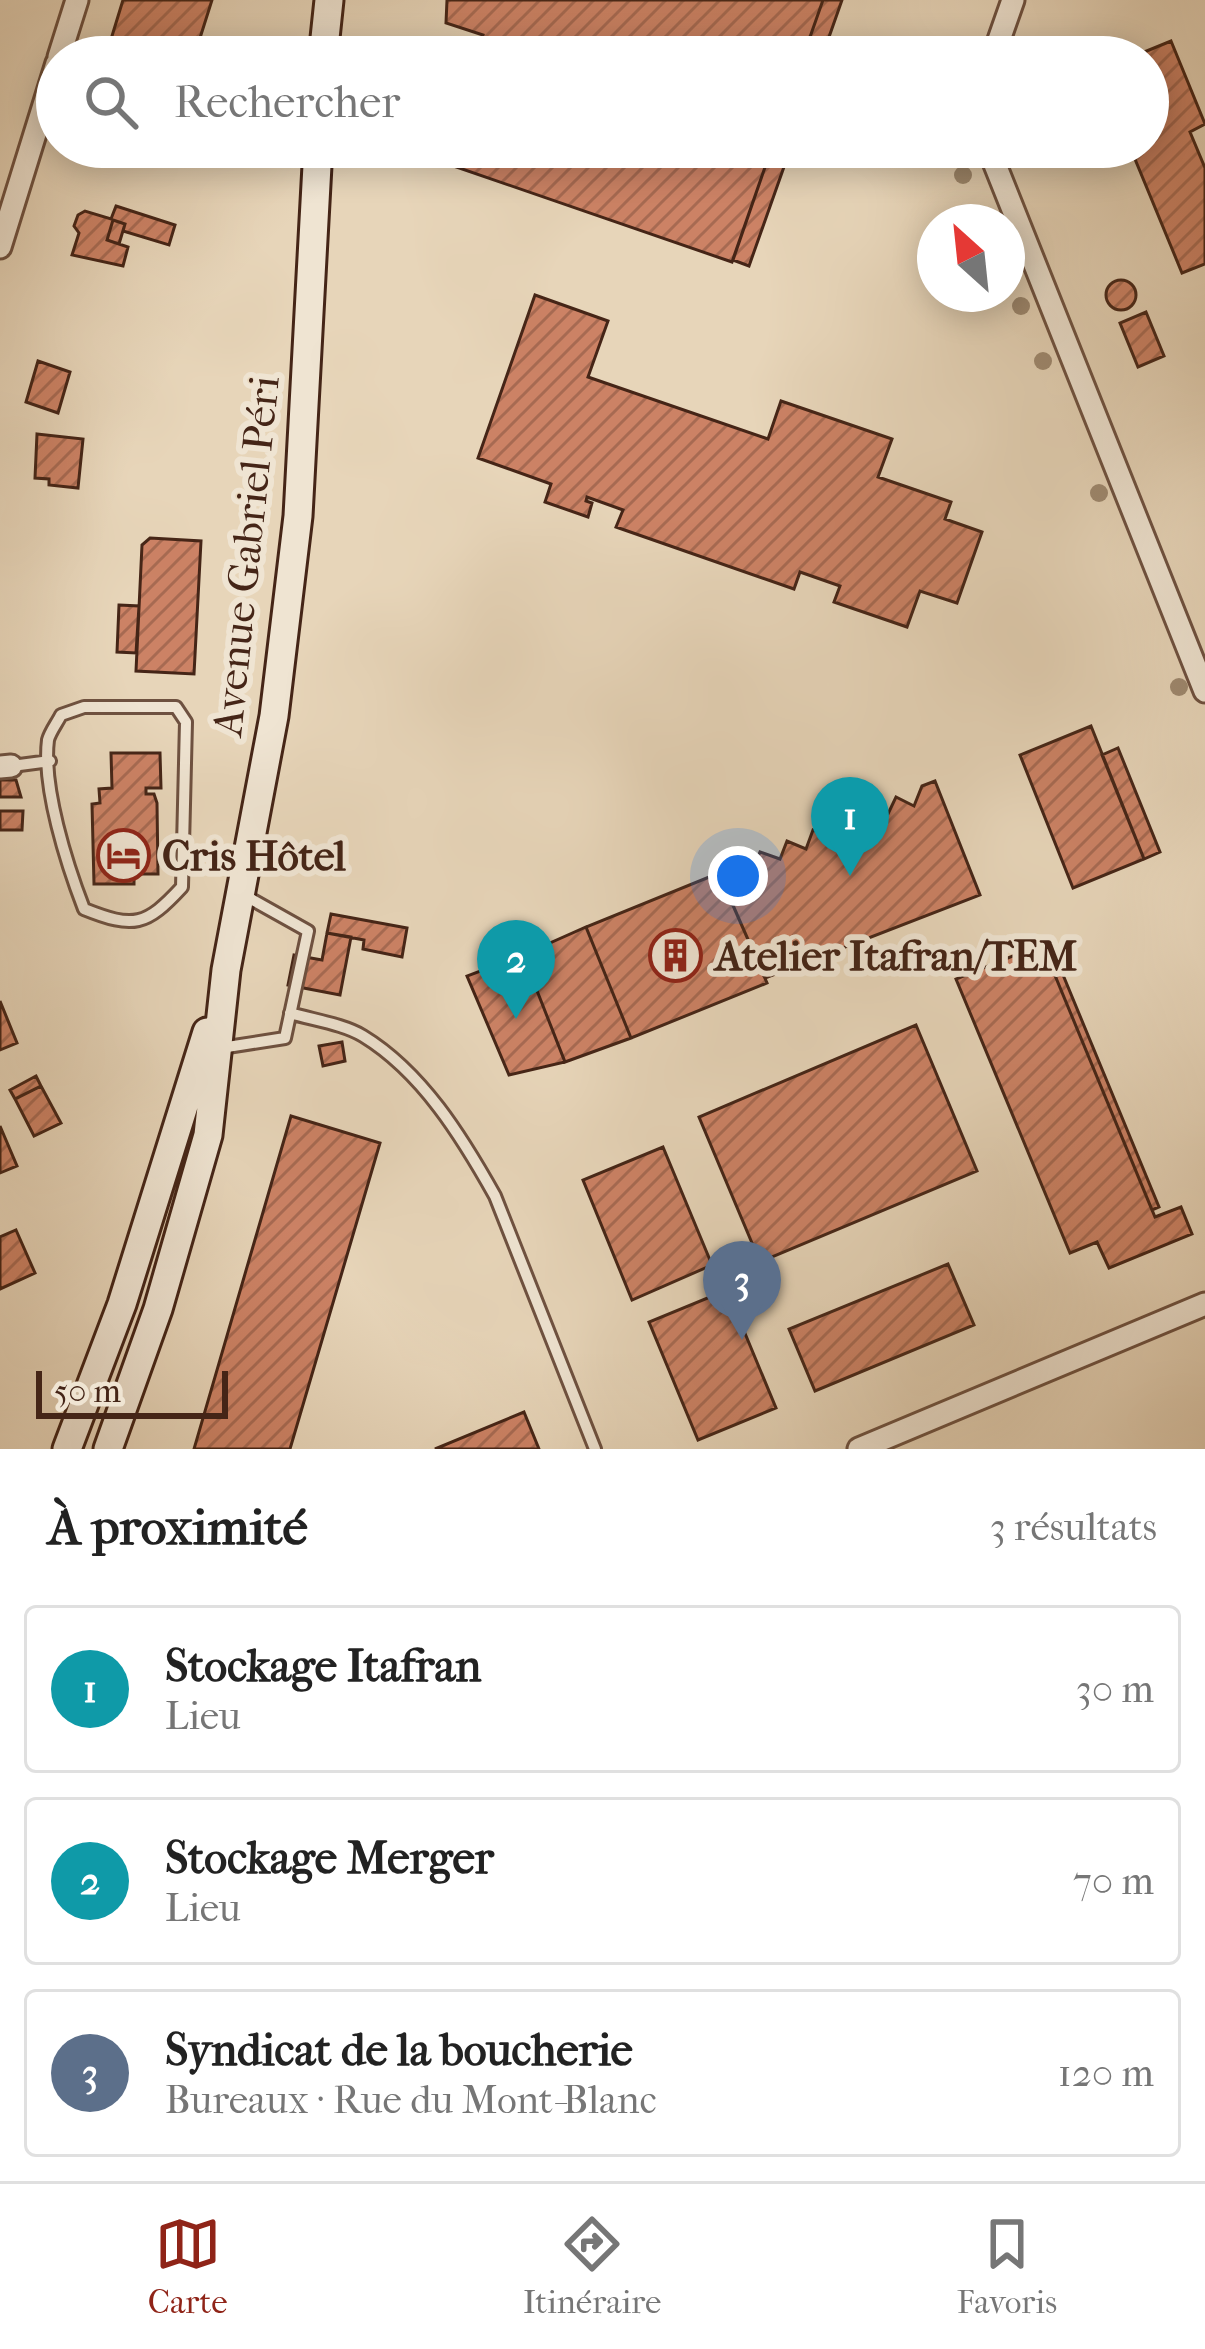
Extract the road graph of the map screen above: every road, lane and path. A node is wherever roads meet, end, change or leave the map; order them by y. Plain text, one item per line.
1 (76, 0) edge
2 (318, 0) edge
3 (329, 0) edge
4 (1013, 0) edge
5 (65, 36) edge
6 (321, 36) edge
7 (325, 36) edge
8 (1001, 36) edge
9 (36, 131) edge
10 (317, 168) edge
11 (996, 168) edge
12 (0, 247) edge
13 (1205, 691) edge
14 (50, 761) junction
15 (6, 767) edge
16 (242, 894) junction
17 (226, 970) junction
18 (290, 1013) junction
19 (218, 1049) junction
20 (1205, 1304) edge
21 (868, 1447) edge
22 (68, 1449) edge
23 (108, 1449) edge
24 (595, 1449) edge

1 - 5 street
2 - 6 main road
3 - 7 main road
4 - 8 street
9 - 12 street
10 - 16 main road, Avenue Gabriel Péri
11 - 13 street
14 - 14 lane
14 - 15 lane
16 - 17 main road, Avenue Gabriel Péri
16 - 18 lane
17 - 19 main road, Avenue Gabriel Péri
17 - 22 main road, Avenue Gabriel Péri
18 - 19 lane
18 - 24 lane
19 - 23 main road, Avenue Gabriel Péri
20 - 21 street

